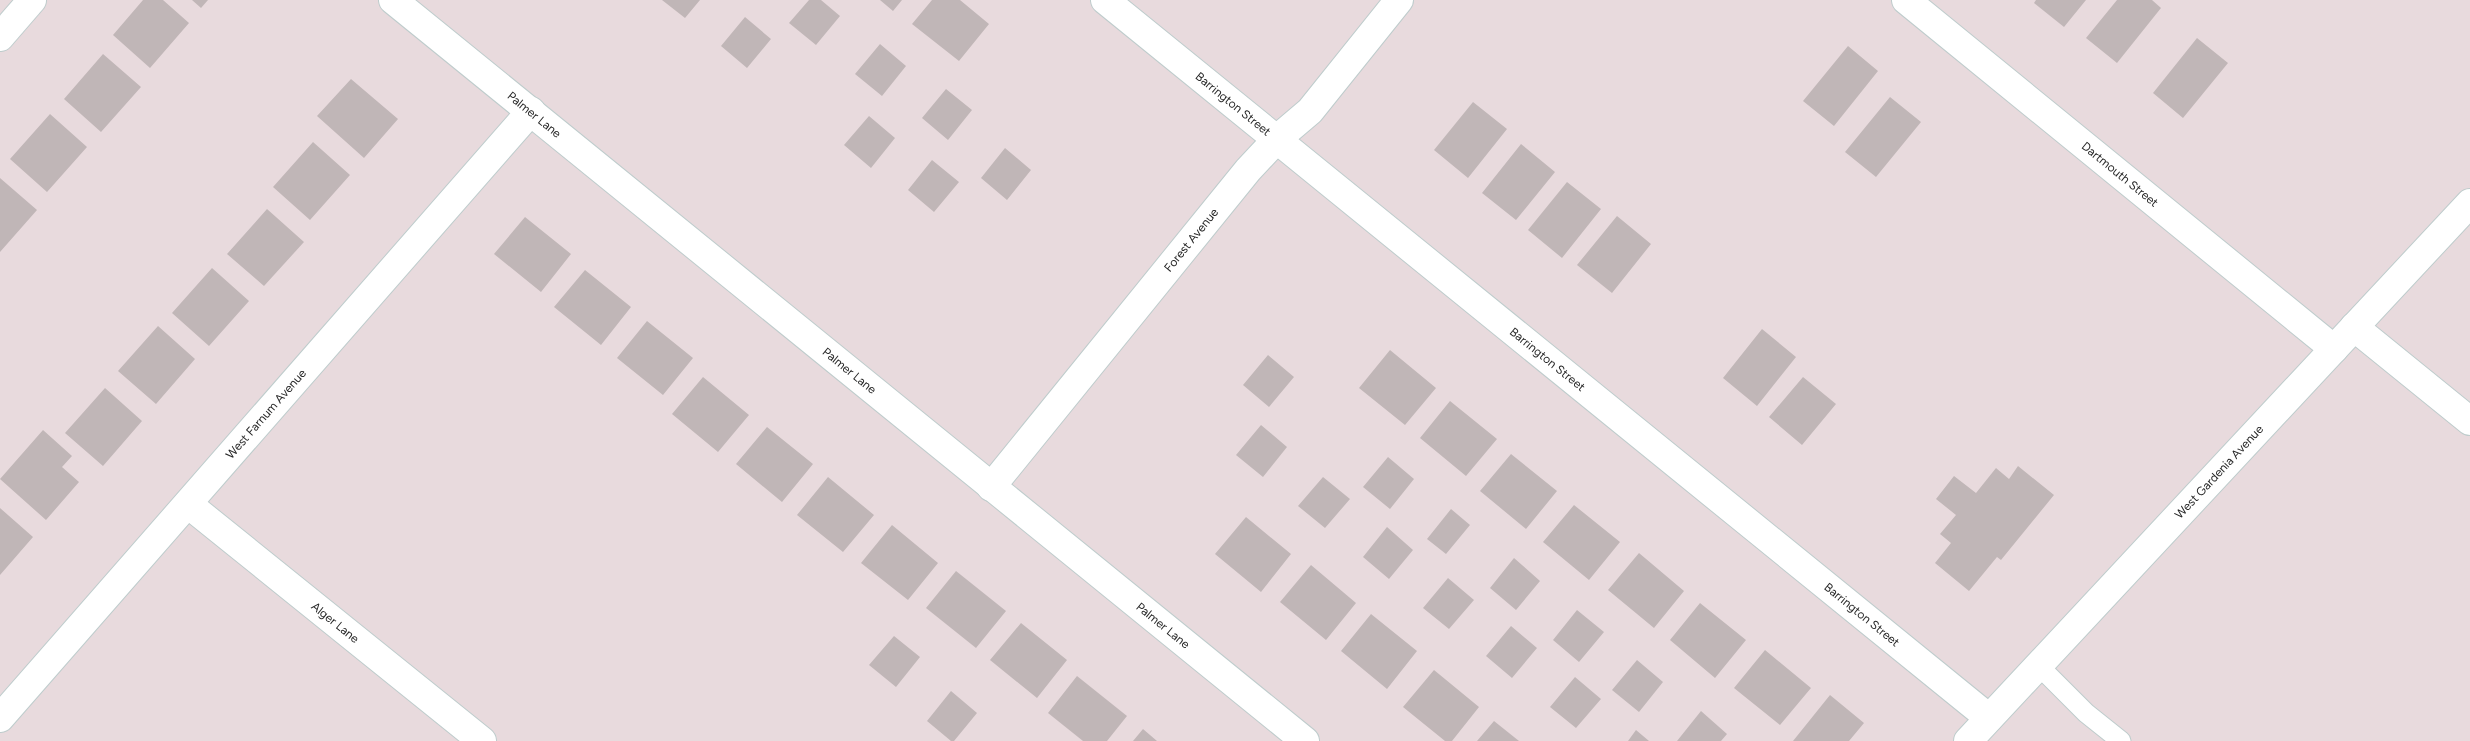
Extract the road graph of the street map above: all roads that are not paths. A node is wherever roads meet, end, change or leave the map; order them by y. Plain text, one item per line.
1 (32, 0) edge
2 (393, 0) edge
3 (1105, 0) edge
4 (1399, 0) edge
5 (1906, 0) edge
6 (0, 37) edge
7 (531, 111) junction
8 (1277, 139) junction
9 (2470, 203) edge
10 (2354, 327) junction
11 (2334, 349) junction
12 (2470, 421) edge
13 (991, 487) junction
14 (188, 504) junction
15 (2038, 665) junction
16 (0, 718) edge
17 (1990, 718) junction
18 (482, 741) edge
19 (1305, 741) edge
20 (1968, 741) edge
21 (2121, 741) edge

1 - 6 street
2 - 7 street, Palmer Lane
3 - 8 street, Barrington Street
4 - 8 street, Forest Avenue
5 - 11 street, Dartmouth Street
7 - 13 street, Palmer Lane
7 - 14 street, West Farnum Avenue
8 - 13 street, Forest Avenue
8 - 17 street, Barrington Street
9 - 10 street, West Gardenia Avenue
10 - 11 street, West Gardenia Avenue
10 - 12 street
11 - 15 street, West Gardenia Avenue
13 - 19 street, Palmer Lane
14 - 16 street, West Farnum Avenue
14 - 18 street, Alger Lane
15 - 17 street, West Gardenia Avenue
15 - 21 lane
17 - 20 street, West Gardenia Avenue

